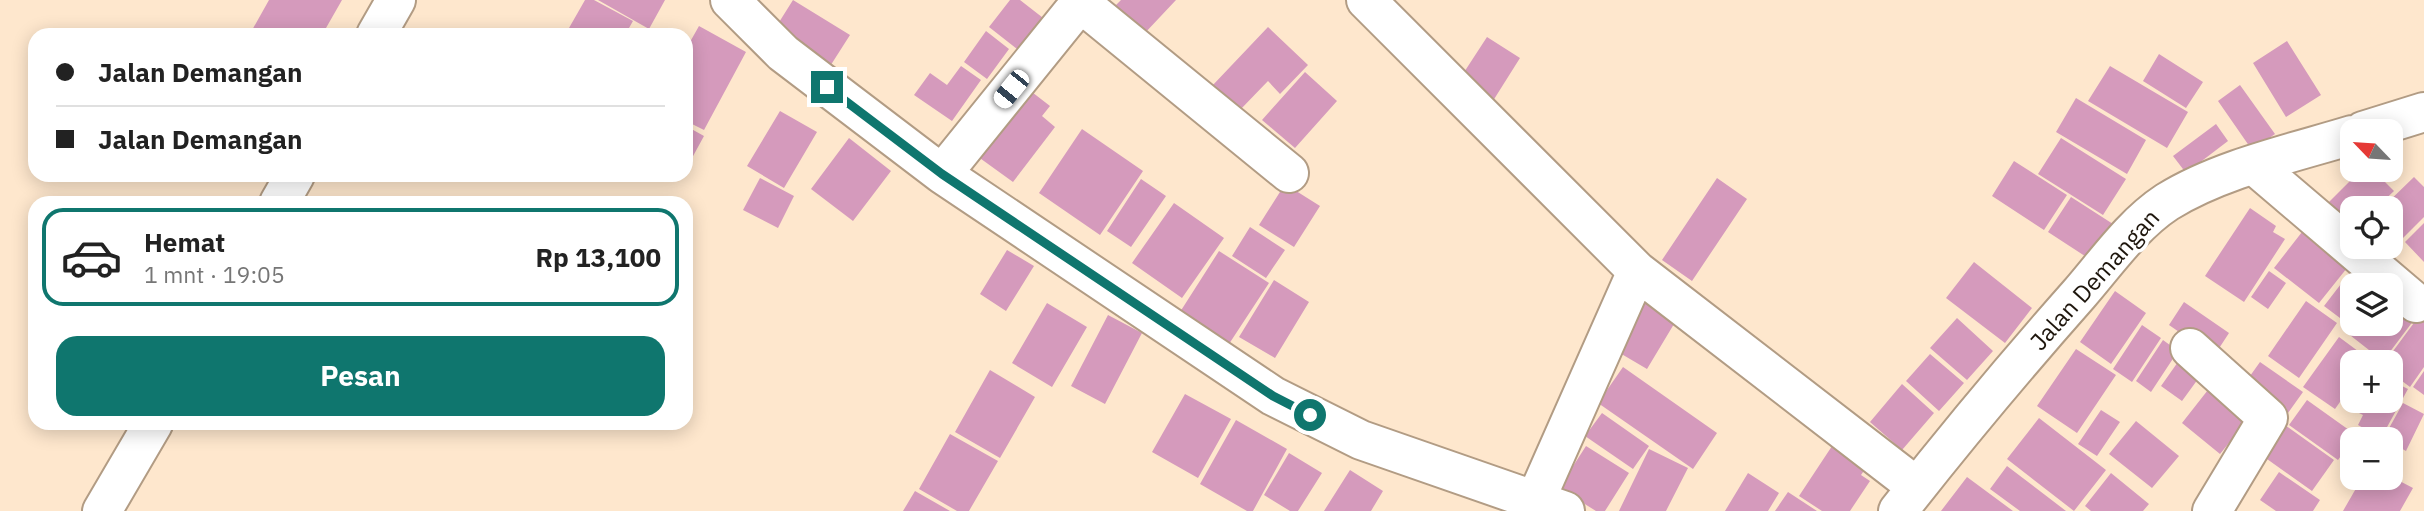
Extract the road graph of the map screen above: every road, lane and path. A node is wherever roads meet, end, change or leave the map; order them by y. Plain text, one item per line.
1 (396, 0) edge
2 (730, 0) edge
3 (1366, 0) edge
4 (1079, 1) edge
5 (380, 28) edge
6 (2424, 112) edge
7 (2402, 119) edge
8 (2340, 139) edge
9 (2254, 165) junction
10 (1289, 173) dead end
11 (942, 174) junction
12 (1637, 271) junction
13 (2416, 303) dead end
14 (2190, 348) dead end
15 (149, 430) edge
16 (1908, 499) edge
17 (1551, 505) edge
18 (102, 511) edge
19 (2212, 511) edge

1 - 5 street
2 - 11 street
3 - 12 street
4 - 10 street
4 - 11 street
6 - 7 street
8 - 9 street, Jalan Demangan
9 - 13 street
9 - 16 street, Jalan Demangan
11 - 17 street
12 - 16 street
12 - 17 street
14 - 19 street
15 - 18 street

